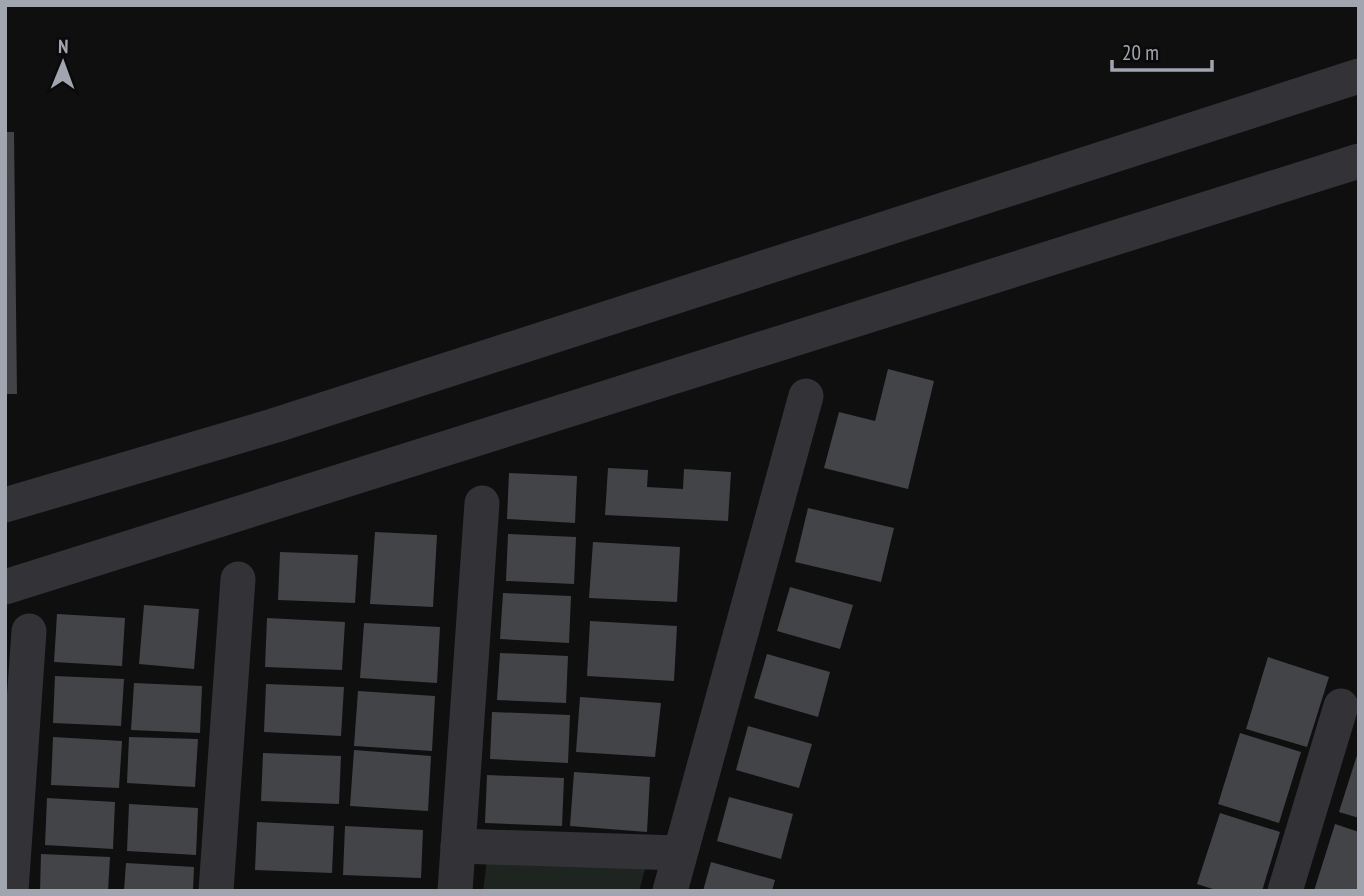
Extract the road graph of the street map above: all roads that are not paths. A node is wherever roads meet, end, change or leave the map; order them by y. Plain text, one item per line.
1 (1359, 76) edge
2 (1359, 161) edge
3 (806, 396) dead end
4 (482, 503) dead end
5 (5, 505) edge
6 (238, 579) dead end
7 (5, 587) edge
8 (29, 631) dead end
9 (1341, 706) dead end
10 (458, 846) junction
11 (679, 853) junction
12 (11, 891) edge
13 (216, 891) edge
14 (455, 891) edge
15 (670, 891) edge
16 (1285, 891) edge

1 - 5 street
2 - 7 street
3 - 11 street
4 - 10 street
6 - 13 street
8 - 12 street
9 - 16 street
10 - 11 street
10 - 14 street
11 - 15 street

